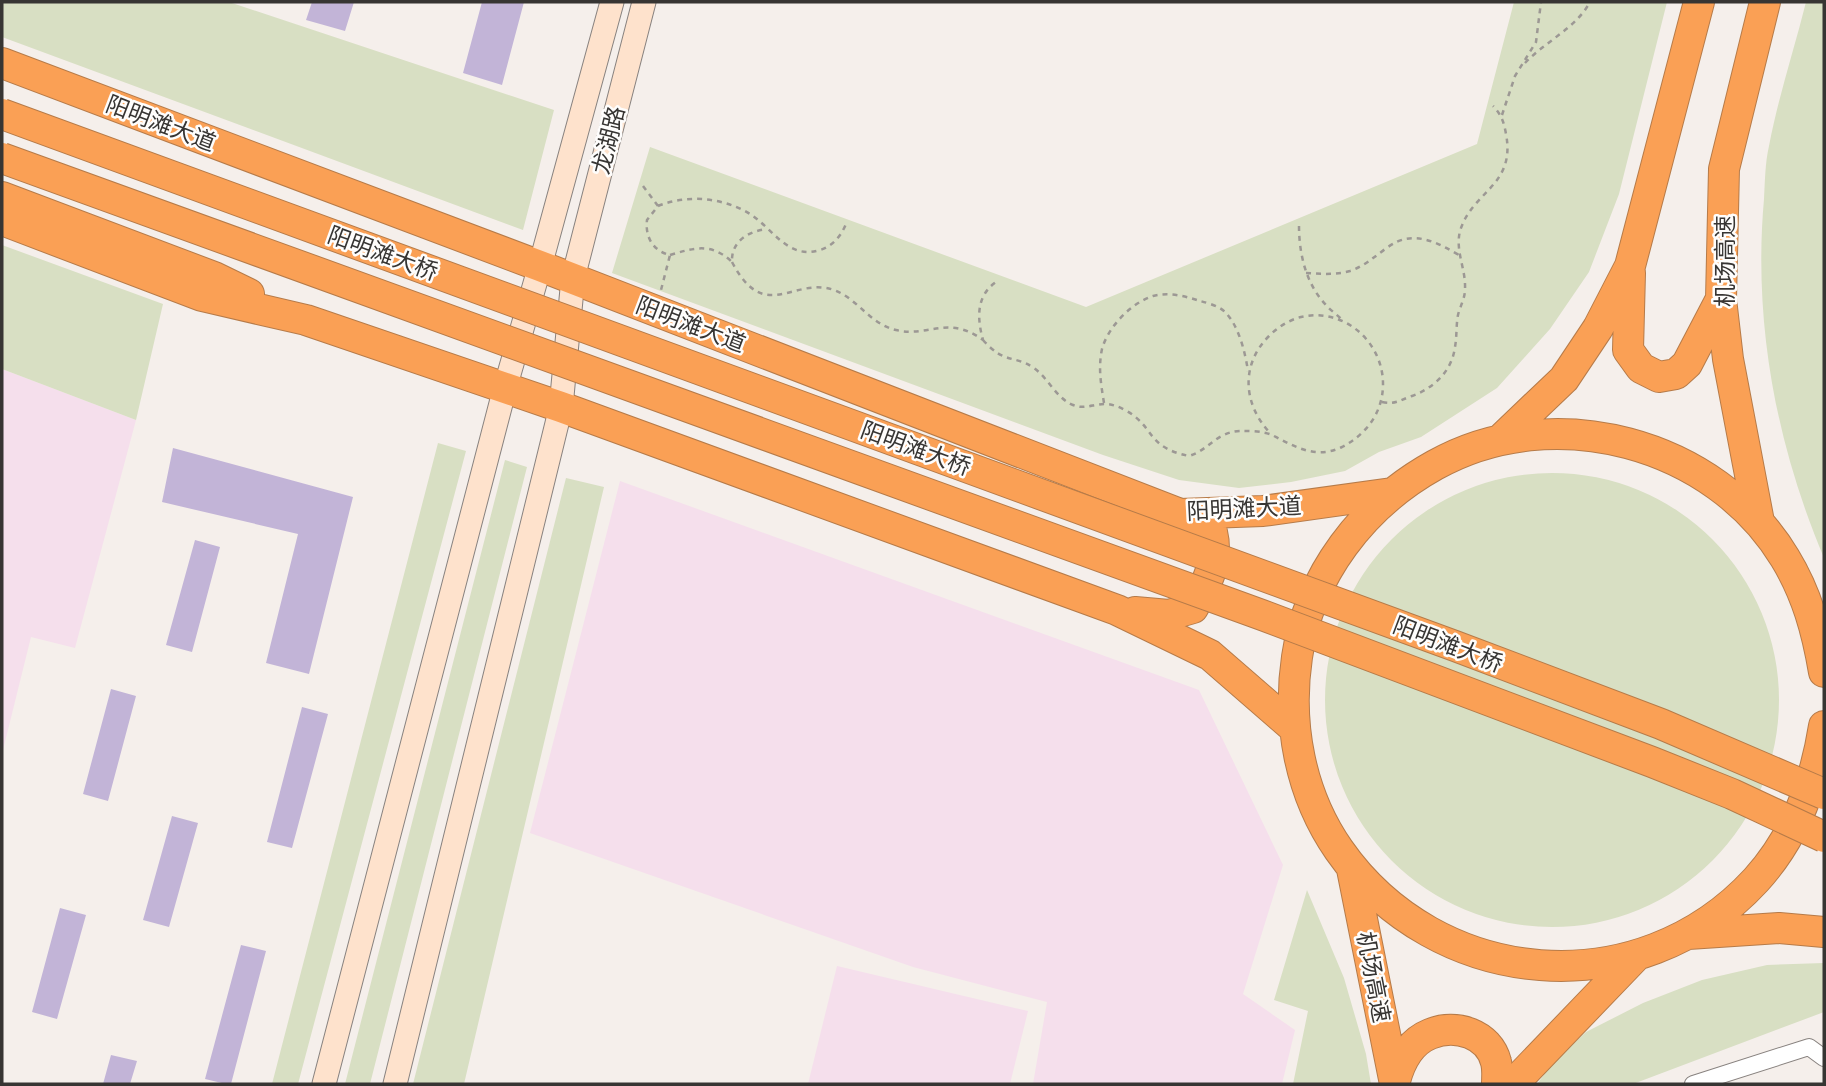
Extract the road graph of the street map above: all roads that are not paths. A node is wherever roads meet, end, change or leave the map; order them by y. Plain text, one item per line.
1 (612, 2) edge
2 (644, 2) edge
3 (1699, 2) edge
4 (1765, 2) edge
5 (2, 62) edge
6 (2, 84) edge
7 (2, 114) edge
8 (2, 158) edge
9 (2, 197) edge
10 (2, 220) edge
11 (443, 229) junction
12 (540, 266) junction
13 (1630, 266) junction
14 (573, 278) junction
15 (1721, 299) junction
16 (306, 320) junction
17 (505, 388) junction
18 (561, 407) junction
19 (1500, 440) junction
20 (1392, 493) junction
21 (1180, 514) junction
22 (1759, 522) junction
23 (1803, 592) junction
24 (1117, 610) junction
25 (1824, 630) edge
26 (1824, 672) edge
27 (1824, 726) edge
28 (1294, 728) junction
29 (1824, 794) edge
30 (1824, 837) edge
31 (1352, 869) junction
32 (1824, 932) edge
33 (1687, 934) junction
34 (1637, 955) junction
35 (1824, 1058) edge
36 (1395, 1083) edge
37 (324, 1084) edge
38 (396, 1084) edge
39 (1497, 1084) edge
40 (1513, 1084) edge
41 (1693, 1084) edge

1 - 12 main road, 龙湖路
2 - 14 main road, 龙湖路
3 - 13 highway
4 - 15 highway, 机场高速
5 - 11 highway, 阳明滩大道
6 - 11 highway
7 - 29 highway, 阳明滩大桥, bridge
8 - 30 highway, 阳明滩大桥, bridge
9 - 16 highway
10 - 16 highway
11 - 12 highway, 阳明滩大道
12 - 14 highway, 阳明滩大道
12 - 17 main road, 龙湖路
13 - 15 highway
13 - 19 highway
14 - 18 main road, 龙湖路
14 - 21 highway, 阳明滩大道
15 - 22 highway, 机场高速
16 - 17 highway
17 - 18 highway
17 - 37 main road, 龙湖路
18 - 24 highway
18 - 38 main road, 龙湖路
19 - 20 highway
19 - 22 highway
20 - 21 highway, 阳明滩大道
20 - 28 highway
21 - 24 highway
22 - 23 highway
23 - 25 highway
23 - 26 highway
24 - 28 highway
27 - 33 highway
28 - 31 highway
31 - 34 highway
31 - 36 highway, 机场高速
32 - 33 highway
33 - 34 highway
34 - 40 highway
35 - 41 street
36 - 39 highway

